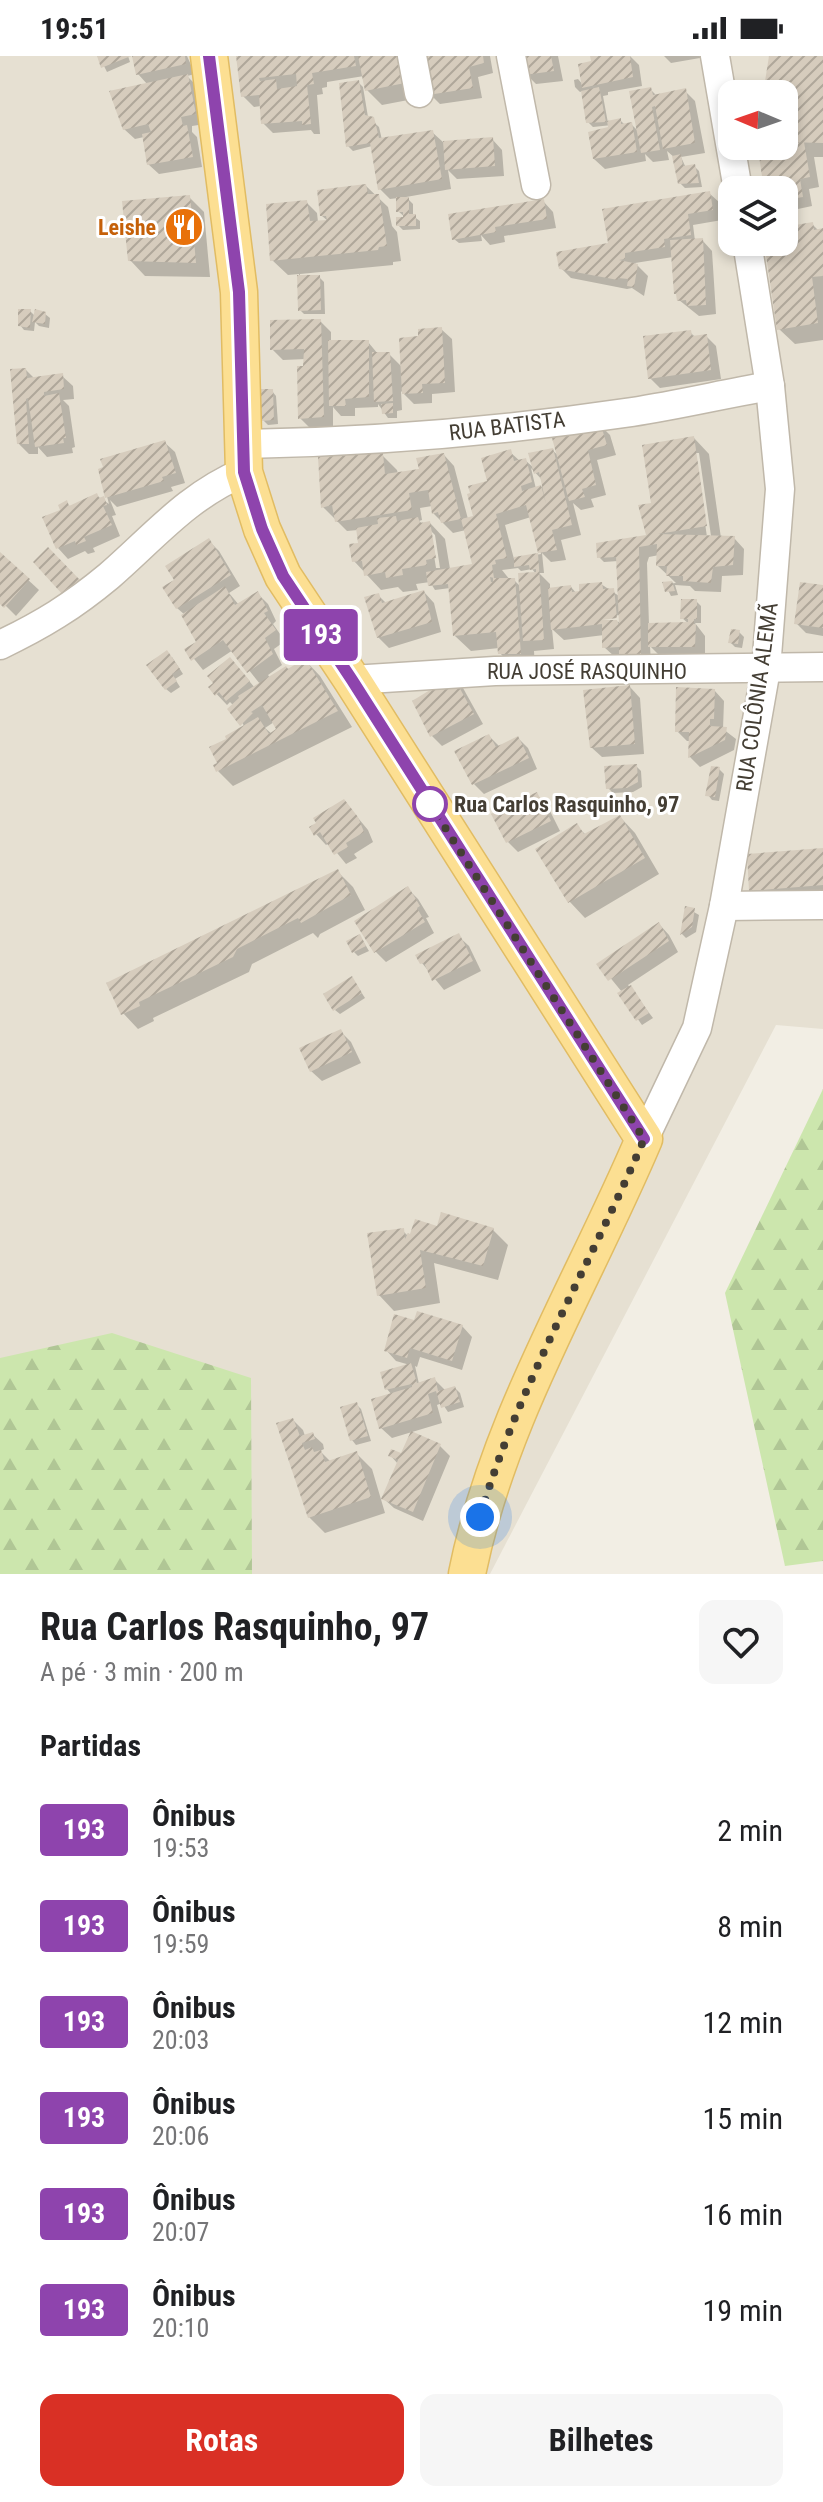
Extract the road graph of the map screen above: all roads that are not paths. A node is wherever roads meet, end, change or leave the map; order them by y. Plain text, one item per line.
1 (209, 56) edge
2 (412, 56) edge
3 (511, 56) edge
4 (715, 56) edge
5 (419, 93) dead end
6 (736, 176) edge
7 (536, 185) dead end
8 (749, 256) edge
9 (770, 386) junction
10 (243, 458) junction
11 (0, 645) edge
12 (823, 667) edge
13 (766, 669) junction
14 (352, 680) junction
15 (823, 905) edge
16 (724, 906) junction
17 (644, 1139) junction
18 (467, 1574) edge

1 - 10 main road
2 - 5 street
3 - 7 street
4 - 6 street
8 - 9 street, RUA COLÔNIA ALEMÃ
9 - 10 street, RUA BATISTA
9 - 13 street, RUA COLÔNIA ALEMÃ
10 - 11 street
10 - 14 main road
12 - 13 street, RUA JOSÉ RASQUINHO
13 - 14 street, RUA JOSÉ RASQUINHO
13 - 16 street, RUA COLÔNIA ALEMÃ
14 - 17 main road
15 - 16 street
16 - 17 street, RUA COLÔNIA ALEMÃ
17 - 18 main road

